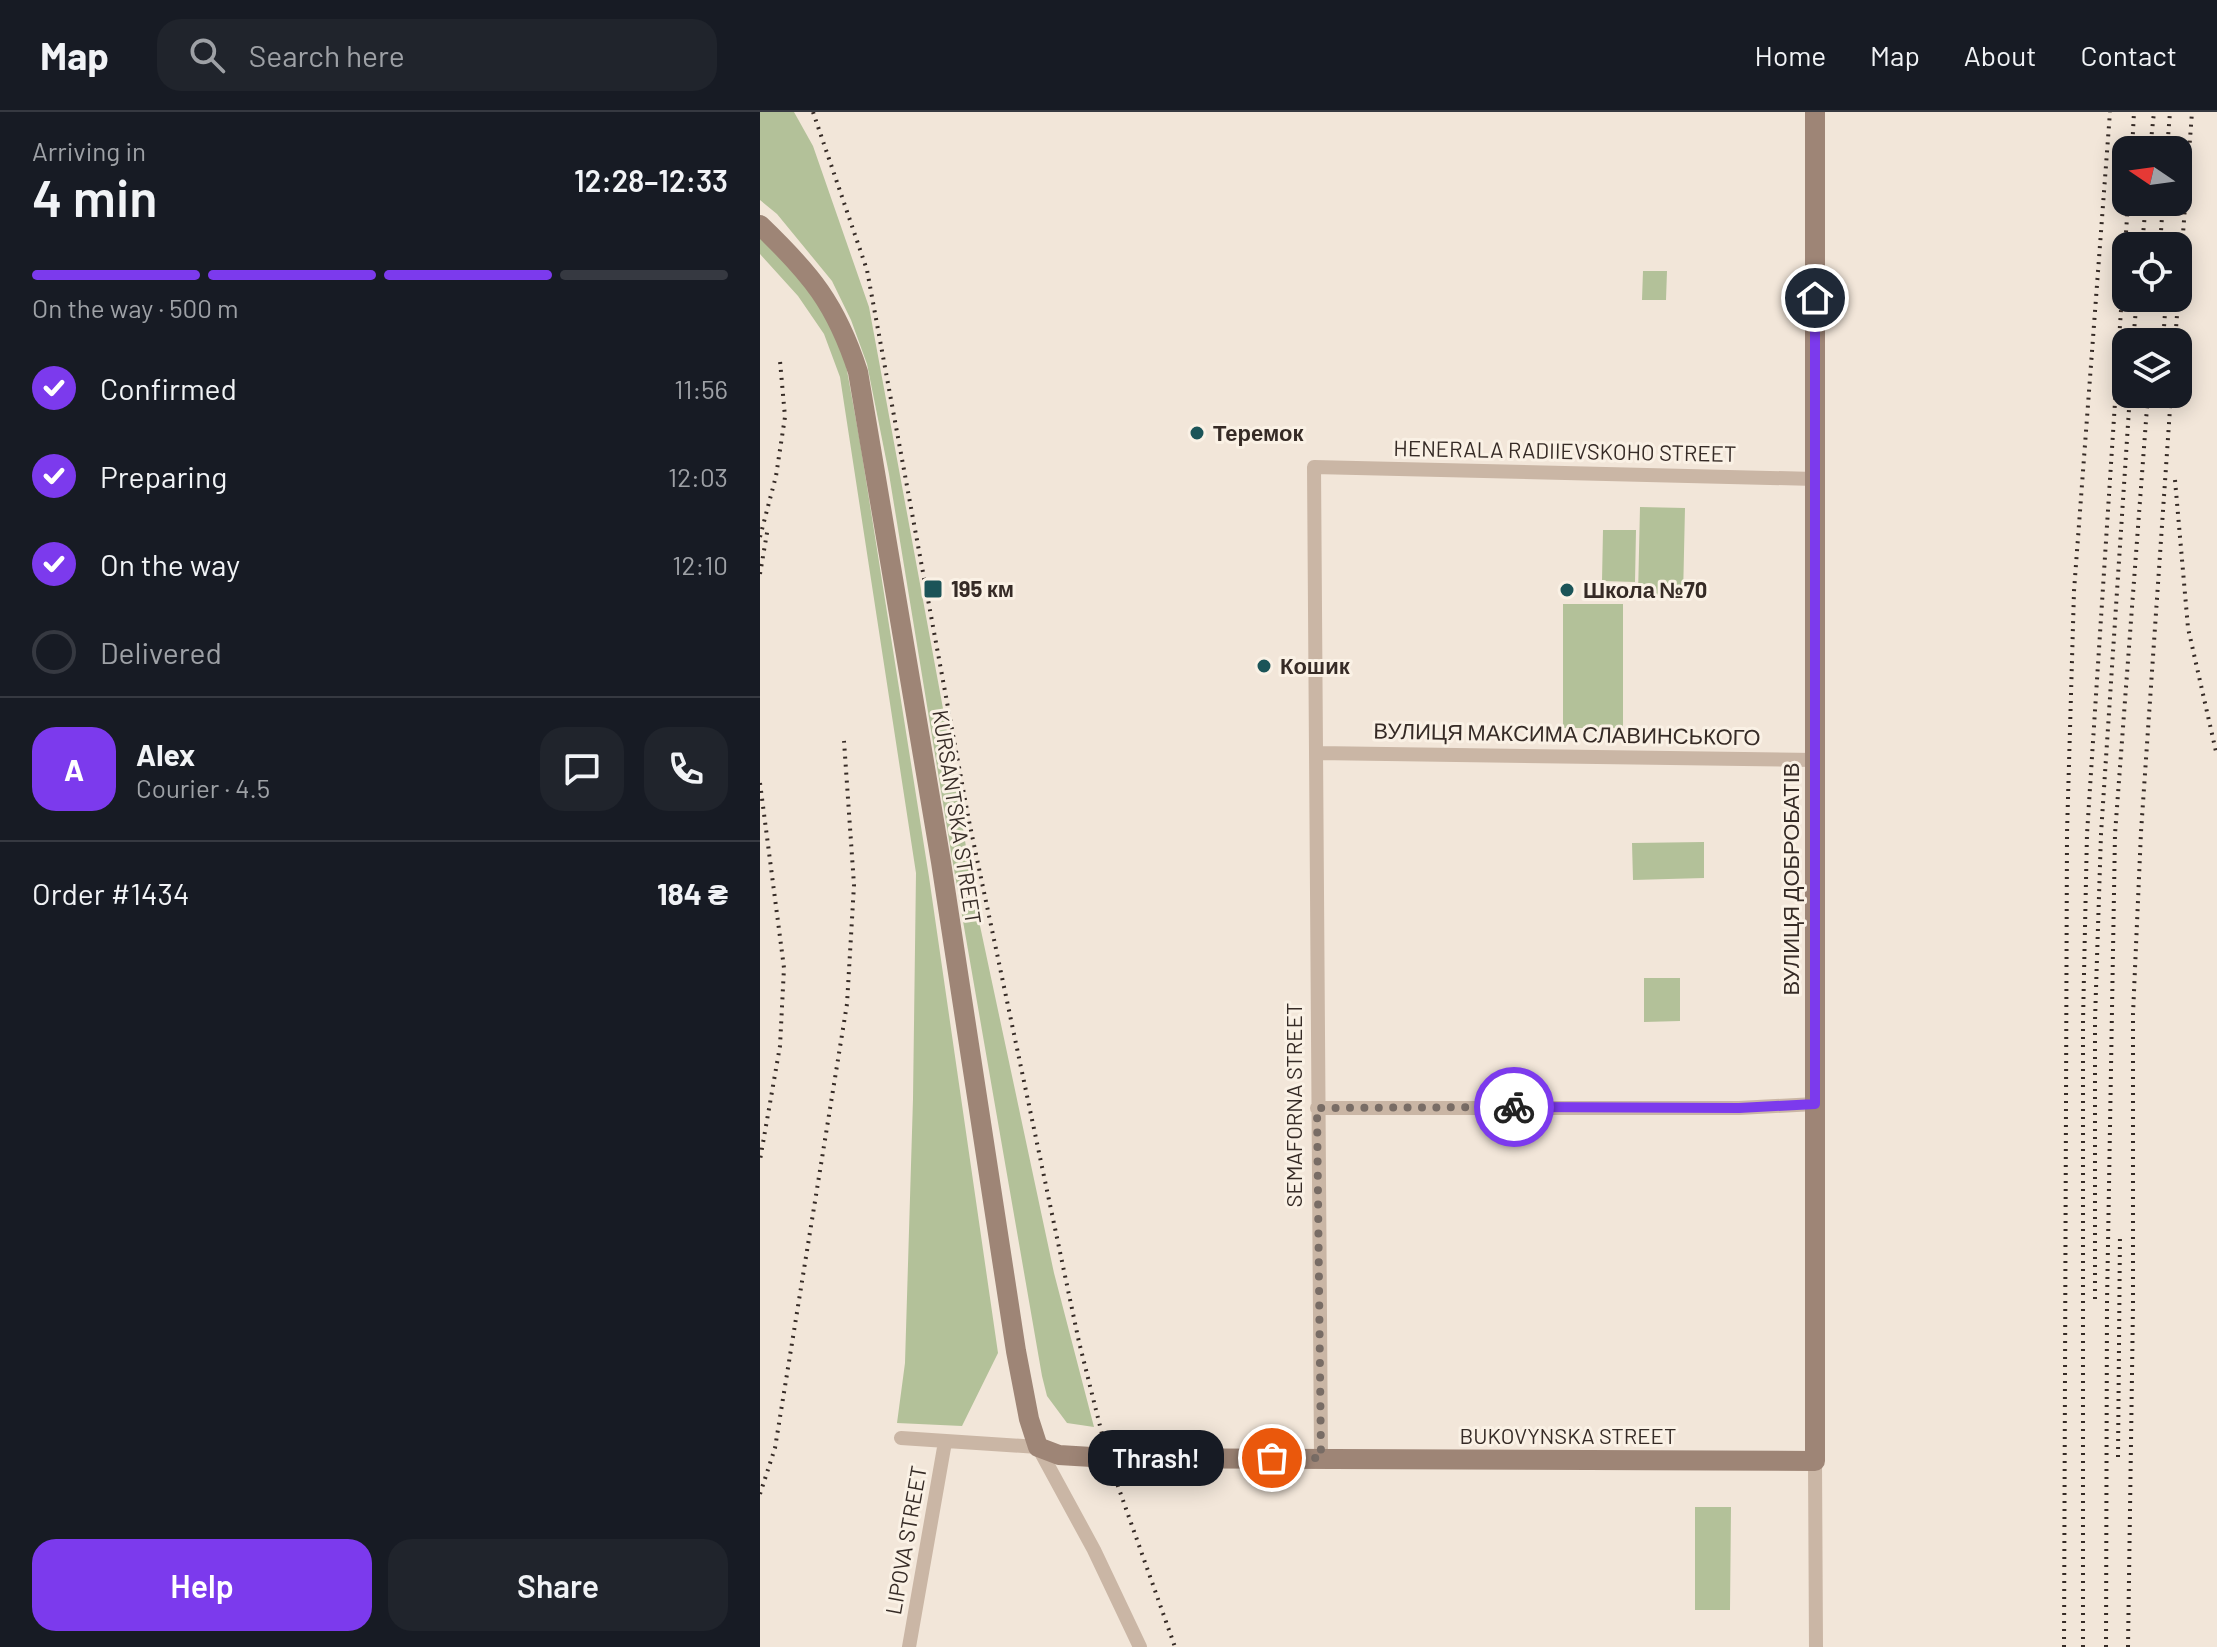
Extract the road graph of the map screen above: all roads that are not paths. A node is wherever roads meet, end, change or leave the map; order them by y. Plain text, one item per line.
1 (1815, 112) edge
2 (760, 225) edge
3 (1314, 467) joint
4 (1815, 479) junction
5 (1317, 753) junction
6 (1815, 760) junction
7 (1815, 1104) junction
8 (1317, 1108) junction
9 (901, 1438) dead end
10 (945, 1442) junction
11 (1038, 1447) junction
12 (1321, 1458) junction
13 (1815, 1461) junction
14 (909, 1647) edge
15 (1140, 1647) edge
16 (1816, 1647) edge

1 - 4 street, ВУЛИЦЯ ДОБРОБАТІВ
2 - 11 street, KURSANTSKA STREET
3 - 4 street, HENERALA RADIIEVSKOHO STREET
3 - 5 street, SEMAFORNA STREET
4 - 6 street, ВУЛИЦЯ ДОБРОБАТІВ
5 - 6 street, ВУЛИЦЯ МАКСИМА СЛАВИНСЬКОГО
5 - 8 street, SEMAFORNA STREET
6 - 7 street, ВУЛИЦЯ ДОБРОБАТІВ
7 - 8 street
7 - 13 street, ВУЛИЦЯ ДОБРОБАТІВ
8 - 12 street, SEMAFORNA STREET
9 - 10 street
10 - 11 street
10 - 14 street, LIPOVA STREET
11 - 12 street
11 - 15 street
12 - 13 street, BUKOVYNSKA STREET
13 - 16 street, ВУЛИЦЯ ДОБРОБАТІВ

